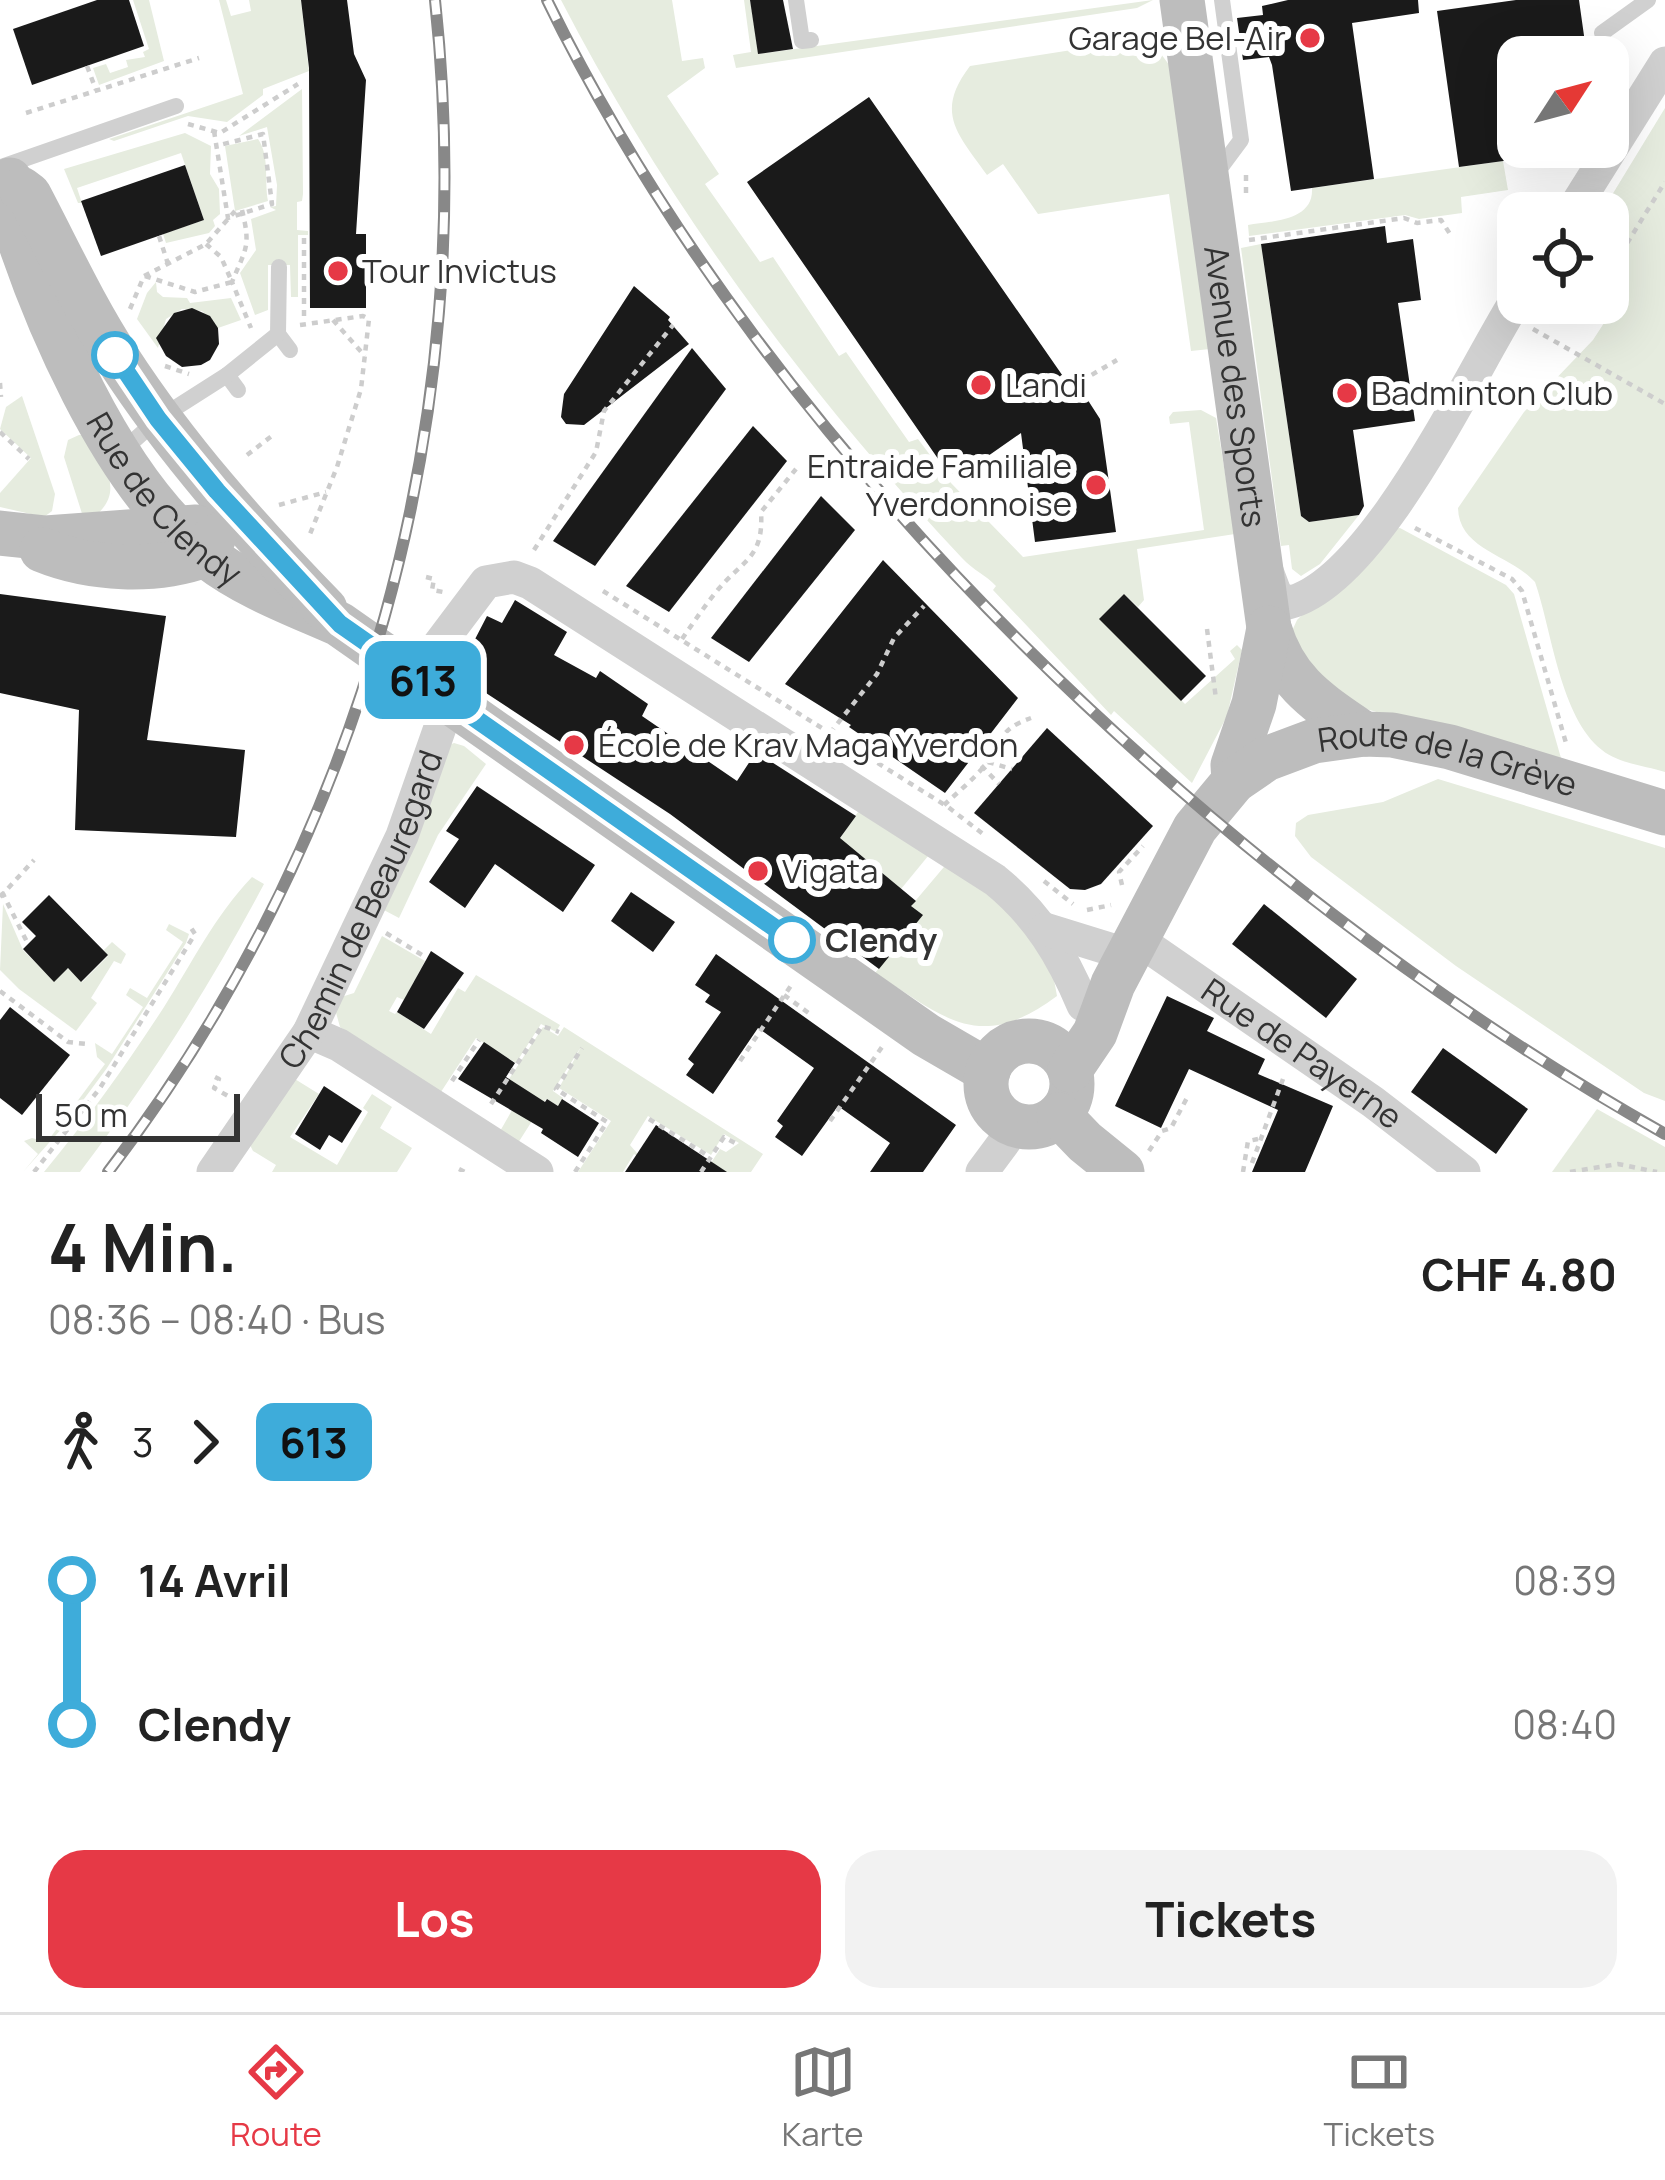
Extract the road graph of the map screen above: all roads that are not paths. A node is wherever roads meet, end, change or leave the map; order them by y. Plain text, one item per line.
1 (796, 0) edge
2 (1648, 0) edge
3 (1189, 11) edge
4 (1602, 33) dead end
5 (811, 40) dead end
6 (1665, 64) edge
7 (176, 106) dead end
8 (4, 171) edge
9 (1584, 192) edge
10 (1224, 193) junction
11 (279, 267) dead end
12 (1499, 324) edge
13 (158, 419) junction
14 (120, 452) junction
15 (203, 525) junction
16 (91, 533) junction
17 (0, 534) edge
18 (340, 624) junction
19 (1283, 630) junction
20 (433, 687) junction
21 (1364, 734) junction
22 (1234, 781) junction
23 (1665, 813) edge
24 (1046, 929) junction
25 (1115, 971) junction
26 (309, 1032) junction
27 (1031, 1041) junction
28 (1070, 1070) junction
29 (988, 1071) junction
30 (1059, 1115) junction
31 (1011, 1124) junction
32 (1129, 1165) edge
33 (213, 1172) edge
34 (537, 1172) edge
35 (982, 1172) edge
36 (1465, 1172) edge

1 - 5 lane
2 - 4 lane
3 - 10 main road, Avenue des Sports
3 - 10 lane
6 - 9 street
7 - 8 lane
8 - 13 main road, Rue de Clendy
8 - 14 main road, Rue de Clendy
10 - 19 main road, Avenue des Sports
11 - 13 lane
12 - 19 street
13 - 14 lane
13 - 15 main road, Rue de Clendy
14 - 15 main road, Rue de Clendy
14 - 16 main road
15 - 16 main road
15 - 17 main road
15 - 18 main road, Rue de Clendy
15 - 18 main road, Rue de Clendy
16 - 17 main road
18 - 20 main road, Rue de Clendy
19 - 21 main road
19 - 22 main road, Avenue des Sports
20 - 24 street, Chemin de Beauregard
20 - 26 street, Chemin de Beauregard
20 - 29 main road, Rue de Clendy
21 - 22 main road, Route de la Grève
21 - 23 main road, Route de la Grève
22 - 25 main road
24 - 25 street
24 - 25 street
25 - 27 main road
25 - 28 main road
25 - 36 street, Rue de Payerne
26 - 33 street, Chemin de Beauregard
26 - 34 street
27 - 28 main road
27 - 29 main road
28 - 30 main road
29 - 31 main road
30 - 31 main road
30 - 32 main road
31 - 35 street

